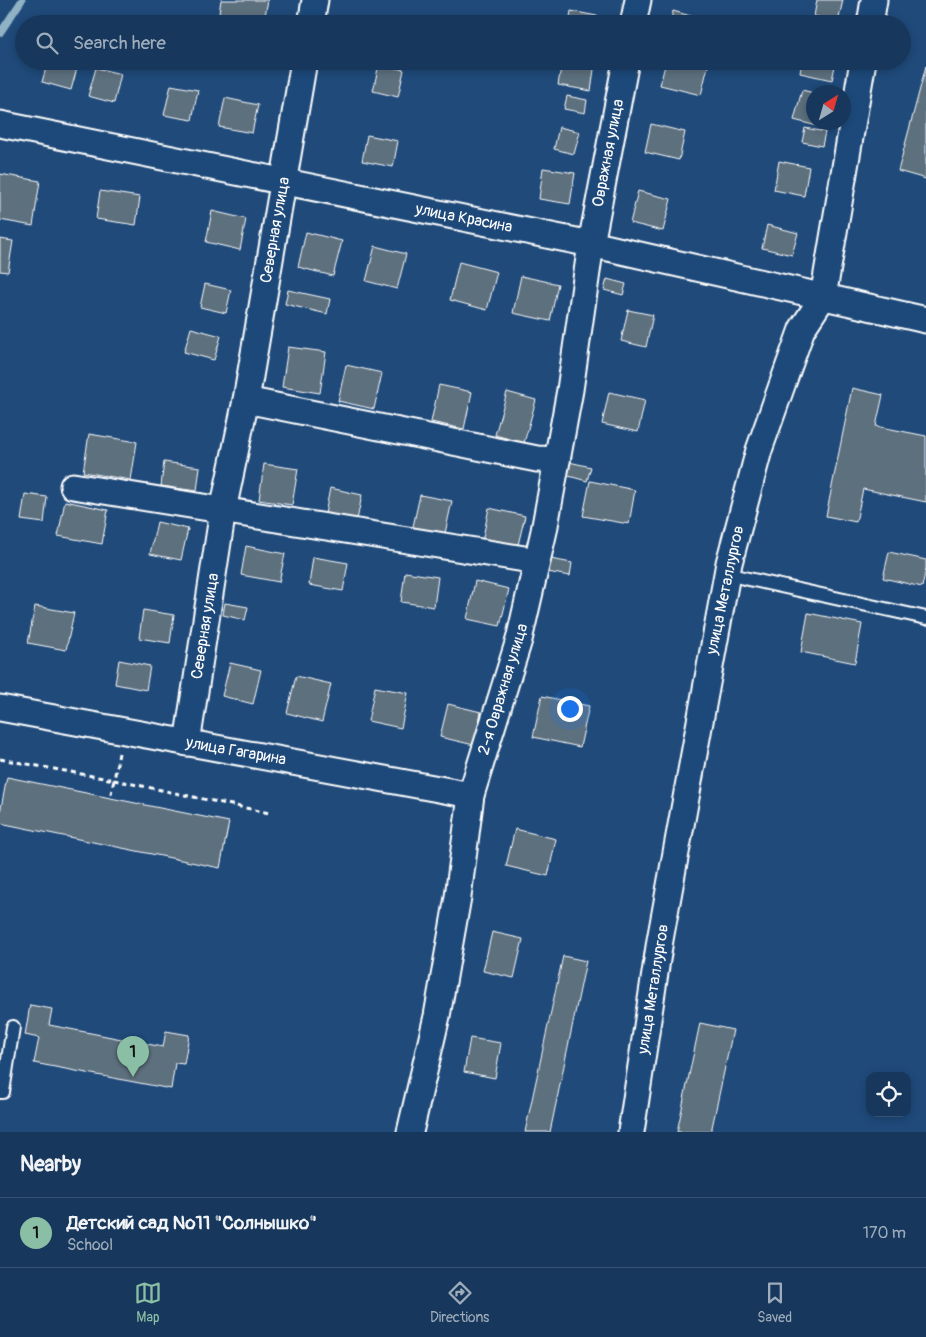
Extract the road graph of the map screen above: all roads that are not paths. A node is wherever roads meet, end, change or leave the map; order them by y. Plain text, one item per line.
1 (315, 0) edge
2 (638, 0) edge
3 (874, 0) edge
4 (312, 15) edge
5 (635, 15) edge
6 (872, 15) edge
7 (302, 70) edge
8 (624, 70) edge
9 (861, 70) edge
10 (0, 124) edge
11 (283, 182) junction
12 (591, 244) junction
13 (822, 298) junction
14 (926, 320) edge
15 (246, 400) junction
16 (557, 460) junction
17 (73, 486) dead end
18 (223, 510) junction
19 (537, 561) junction
20 (726, 574) junction
21 (926, 618) edge
22 (0, 708) edge
23 (187, 743) junction
24 (472, 794) junction
25 (13, 1027) dead end
26 (0, 1092) edge
27 (410, 1132) edge
28 (631, 1132) edge

1 - 4 street
2 - 5 street
3 - 6 street
7 - 11 street, Северная улица
8 - 12 street, Овражная улица
9 - 13 street, улица Металлургов
10 - 11 street, улица Красина
11 - 12 street, улица Красина
11 - 15 street, Северная улица
12 - 13 street, улица Красина
12 - 16 street, 2-я Овражная улица
13 - 14 street, улица Красина
13 - 20 street, улица Металлургов
15 - 16 street
15 - 18 street, Северная улица
16 - 19 street, 2-я Овражная улица
17 - 18 street
18 - 19 street
18 - 23 street, Северная улица
19 - 24 street, 2-я Овражная улица
20 - 21 lane
20 - 28 street, улица Металлургов
22 - 23 street, улица Гагарина
23 - 24 street, улица Гагарина
24 - 27 street, 2-я Овражная улица
25 - 26 lane

